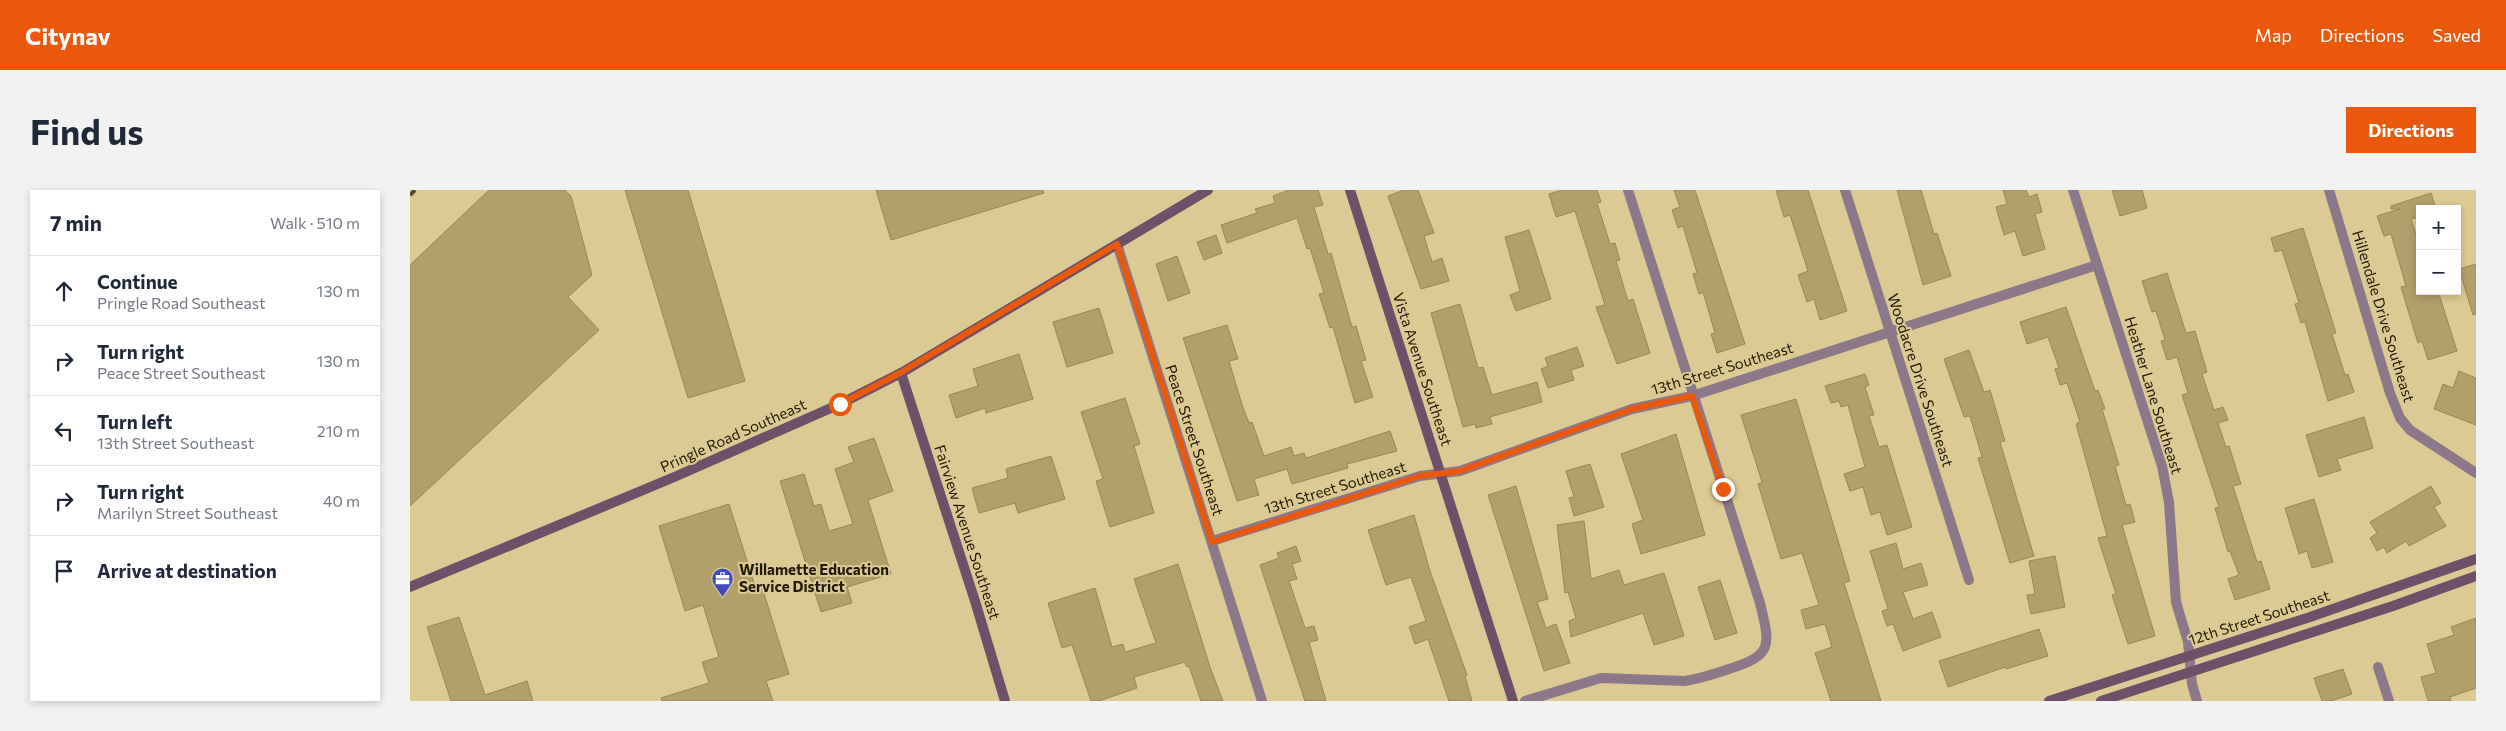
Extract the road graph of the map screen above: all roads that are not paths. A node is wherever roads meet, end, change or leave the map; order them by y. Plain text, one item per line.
1 (1208, 190) edge
2 (1350, 190) edge
3 (1628, 190) edge
4 (1845, 190) edge
5 (2073, 190) edge
6 (2332, 191) edge
7 (1117, 244) junction
8 (2097, 265) junction
9 (1890, 330) junction
10 (900, 373) junction
11 (1692, 396) junction
12 (2476, 473) edge
13 (1441, 474) junction
14 (1212, 542) junction
15 (2476, 559) edge
16 (2476, 576) edge
17 (1969, 580) dead end
18 (410, 587) edge
19 (2189, 656) junction
20 (2378, 667) dead end
21 (2190, 672) junction
22 (1005, 701) edge
23 (1262, 701) edge
24 (1513, 701) edge
25 (1525, 701) edge
26 (2049, 701) edge
27 (2101, 701) edge
28 (2197, 701) edge
29 (2389, 701) edge

1 - 7 street, Pringle Road Southeast
2 - 13 street, Vista Avenue Southeast
3 - 11 street
4 - 9 street, Woodacre Drive Southeast
5 - 8 street, Heather Lane Southeast
6 - 12 street, Hillendale Drive Southeast
7 - 10 street, Pringle Road Southeast
7 - 14 street, Peace Street Southeast
8 - 9 street, 13th Street Southeast
8 - 19 street, Heather Lane Southeast
9 - 11 street, 13th Street Southeast
9 - 17 street, Woodacre Drive Southeast
10 - 18 street, Pringle Road Southeast
10 - 22 street, Fairview Avenue Southeast
11 - 13 street, 13th Street Southeast
11 - 25 street
13 - 14 street, 13th Street Southeast
13 - 24 street, Vista Avenue Southeast
14 - 23 street, Peace Street Southeast
15 - 19 street, 12th Street Southeast
16 - 21 street, 12th Street Southeast
19 - 21 street, Heather Lane Southeast
19 - 26 street, 12th Street Southeast
20 - 29 street
21 - 27 street, 12th Street Southeast
21 - 28 street, Heather Lane Southeast

